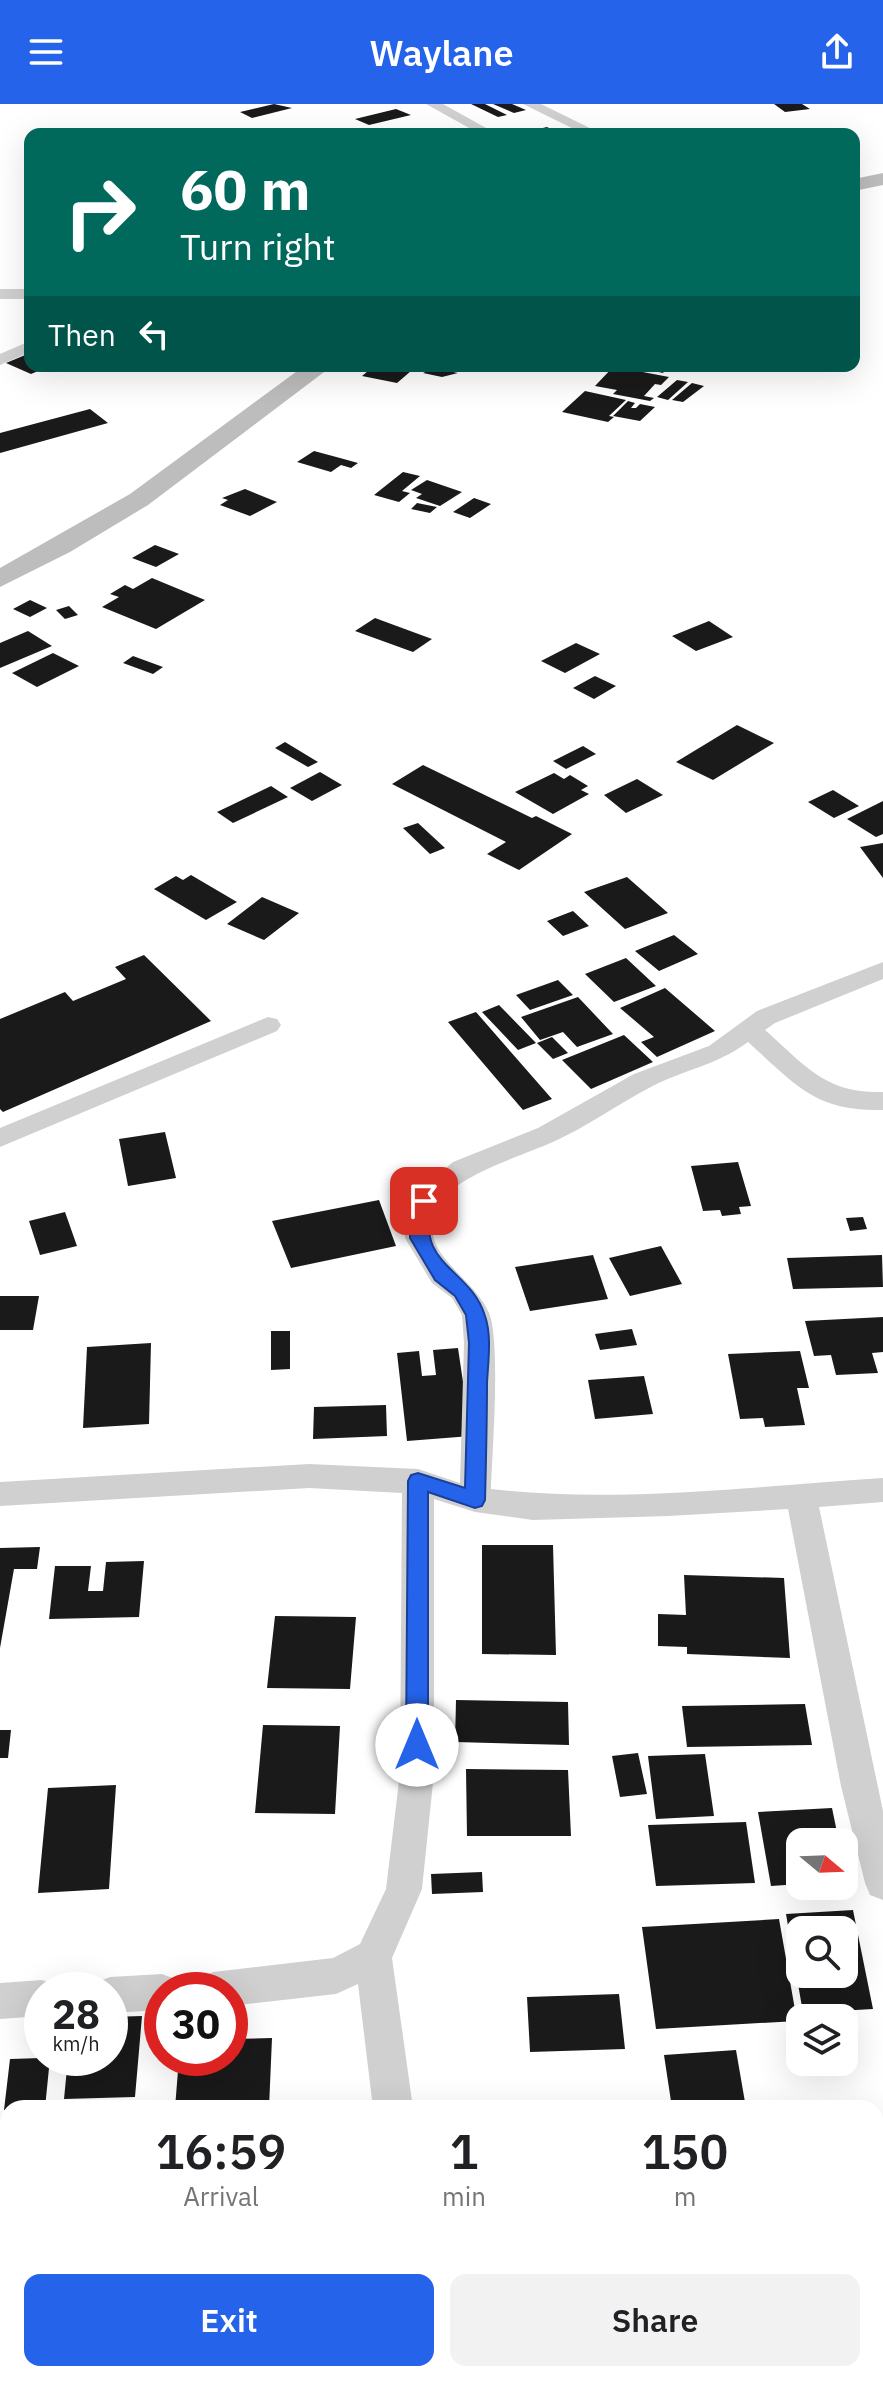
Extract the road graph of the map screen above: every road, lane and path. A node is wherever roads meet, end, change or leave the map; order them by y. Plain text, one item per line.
1 (433, 104) edge
2 (530, 104) edge
3 (479, 128) edge
4 (582, 128) edge
5 (883, 179) edge
6 (860, 184) edge
7 (0, 294) edge
8 (24, 294) edge
9 (24, 349) edge
10 (0, 360) edge
11 (312, 372) edge
12 (0, 579) edge
13 (883, 970) edge
14 (268, 1025) dead end
15 (750, 1030) junction
16 (883, 1101) edge
17 (0, 1138) edge
18 (418, 1481) junction
19 (883, 1490) edge
20 (0, 1494) edge
21 (801, 1495) junction
22 (475, 1500) junction
23 (883, 1831) edge
24 (883, 1883) edge
25 (373, 1956) junction
26 (248, 1986) edge
27 (24, 1999) edge
28 (0, 2001) edge
29 (392, 2100) edge

1 - 3 street
2 - 4 street
5 - 6 main road
7 - 8 street
9 - 10 street
11 - 12 main road
13 - 15 street
14 - 17 street
15 - 16 street
15 - 22 street
18 - 20 street
18 - 22 street
18 - 25 street
19 - 21 street
21 - 22 street
21 - 23 street
21 - 24 street
25 - 26 street
25 - 29 street
27 - 28 street

